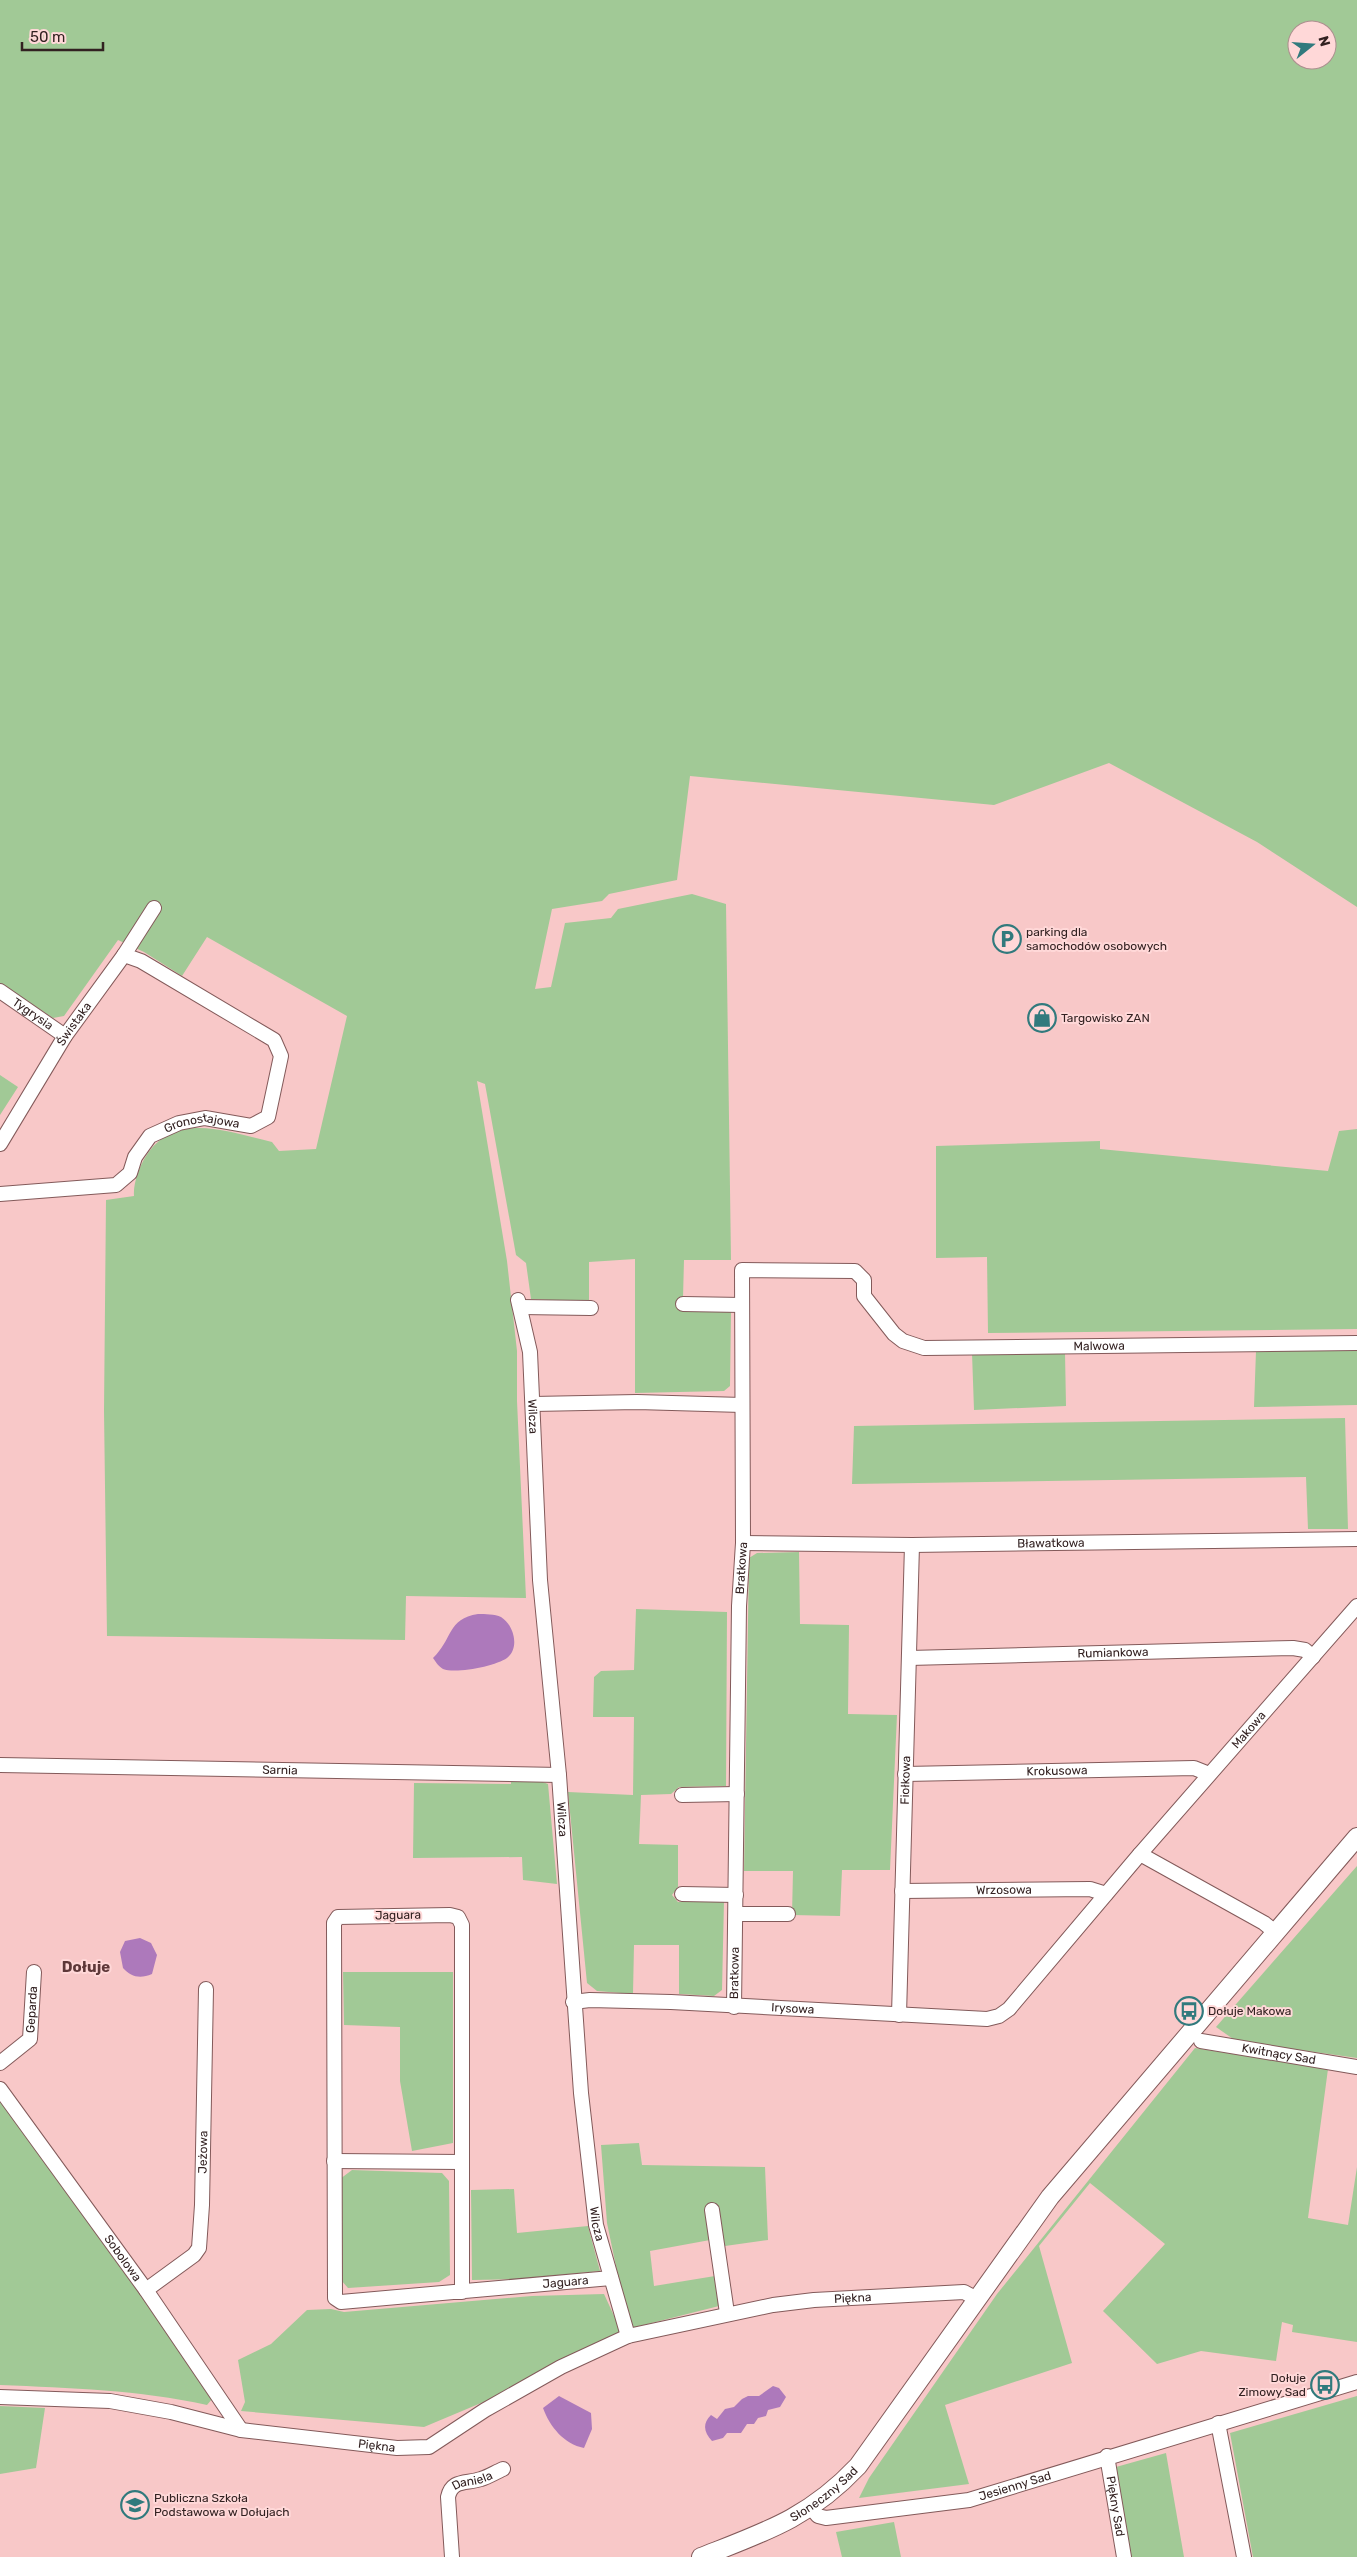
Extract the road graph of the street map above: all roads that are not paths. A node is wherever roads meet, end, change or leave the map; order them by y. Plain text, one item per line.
1 (154, 908) dead end
2 (124, 955) junction
3 (0, 991) edge
4 (65, 1036) junction
5 (0, 1144) edge
6 (0, 1194) edge
7 (864, 1296) joint
8 (683, 1304) dead end
9 (742, 1305) junction
10 (591, 1308) dead end
11 (1357, 1343) edge
12 (533, 1404) junction
13 (742, 1405) junction
14 (1357, 1539) edge
15 (743, 1544) junction
16 (912, 1545) junction
17 (1357, 1606) edge
18 (1312, 1657) junction
19 (909, 1658) junction
20 (0, 1765) edge
21 (905, 1774) junction
22 (1209, 1774) junction
23 (559, 1775) junction
24 (737, 1794) junction
25 (682, 1795) dead end
26 (1357, 1837) edge
27 (1140, 1854) junction
28 (902, 1891) junction
29 (682, 1894) dead end
30 (1106, 1894) junction
31 (736, 1895) junction
32 (737, 1914) junction
33 (788, 1914) dead end
34 (1275, 1932) junction
35 (34, 1972) dead end
36 (206, 1989) dead end
37 (573, 2002) junction
38 (734, 2007) junction
39 (1009, 2009) joint
40 (899, 2015) junction
41 (1201, 2041) dead end
42 (0, 2063) edge
43 (1357, 2066) edge
44 (0, 2089) edge
45 (334, 2161) junction
46 (462, 2162) junction
47 (712, 2210) dead end
48 (611, 2278) junction
49 (146, 2290) junction
50 (462, 2292) junction
51 (977, 2299) junction
52 (727, 2313) junction
53 (628, 2336) junction
54 (1357, 2382) edge
55 (0, 2397) edge
56 (1218, 2423) junction
57 (240, 2430) junction
58 (1107, 2456) junction
59 (503, 2469) dead end
60 (811, 2508) junction
61 (452, 2557) edge
62 (701, 2557) edge
63 (1124, 2557) edge
64 (1244, 2557) edge

1 - 2 street, Świstaka
2 - 4 street, Świstaka
2 - 6 street, Gronostajowa
3 - 4 street, Tygrysia
4 - 5 street, Świstaka
7 - 9 street, Bratkowa
7 - 11 street, Malwowa
8 - 9 street
9 - 13 street, Bratkowa
10 - 12 street, Wilcza
12 - 13 street
12 - 23 street, Wilcza
13 - 15 street, Bratkowa
14 - 16 street, Bławatkowa
15 - 16 street, Bławatkowa
15 - 24 street, Bratkowa
16 - 19 street, Fiołkowa
17 - 18 street, Makowa
18 - 19 street, Rumiankowa
18 - 22 street, Makowa
19 - 21 street, Fiołkowa
20 - 23 street, Sarnia
21 - 22 street, Krokusowa
21 - 28 street, Fiołkowa
22 - 27 street, Makowa
23 - 37 street, Wilcza
24 - 25 street
24 - 31 street, Bratkowa
26 - 34 main road, Słoneczny Sad
27 - 30 street, Makowa
27 - 34 street
28 - 30 street, Wrzosowa
28 - 40 street, Fiołkowa
29 - 31 street
30 - 39 street, Makowa
31 - 32 street, Bratkowa
32 - 33 street
32 - 38 street, Bratkowa
34 - 51 main road, Słoneczny Sad
35 - 42 street, Geparda
36 - 49 street, Jeżowa
37 - 38 street, Irysowa
37 - 48 street, Wilcza
38 - 40 street, Irysowa
39 - 40 street, Irysowa
41 - 43 street, Kwitnący Sad
44 - 49 street, Sobolowa
45 - 46 street
45 - 46 street, Jaguara
45 - 50 street, Jaguara
46 - 50 street, Jaguara
47 - 52 street
48 - 50 street, Jaguara
48 - 53 street, Wilcza
49 - 57 street, Sobolowa
51 - 52 street, Piękna
51 - 60 main road, Słoneczny Sad
52 - 53 street, Piękna
53 - 57 street, Piękna
54 - 56 street, Jesienny Sad
55 - 57 street, Piękna
56 - 58 street, Jesienny Sad
56 - 64 street
58 - 60 street, Jesienny Sad
58 - 63 street, Piękny Sad
59 - 61 street, Daniela
60 - 62 main road, Słoneczny Sad

